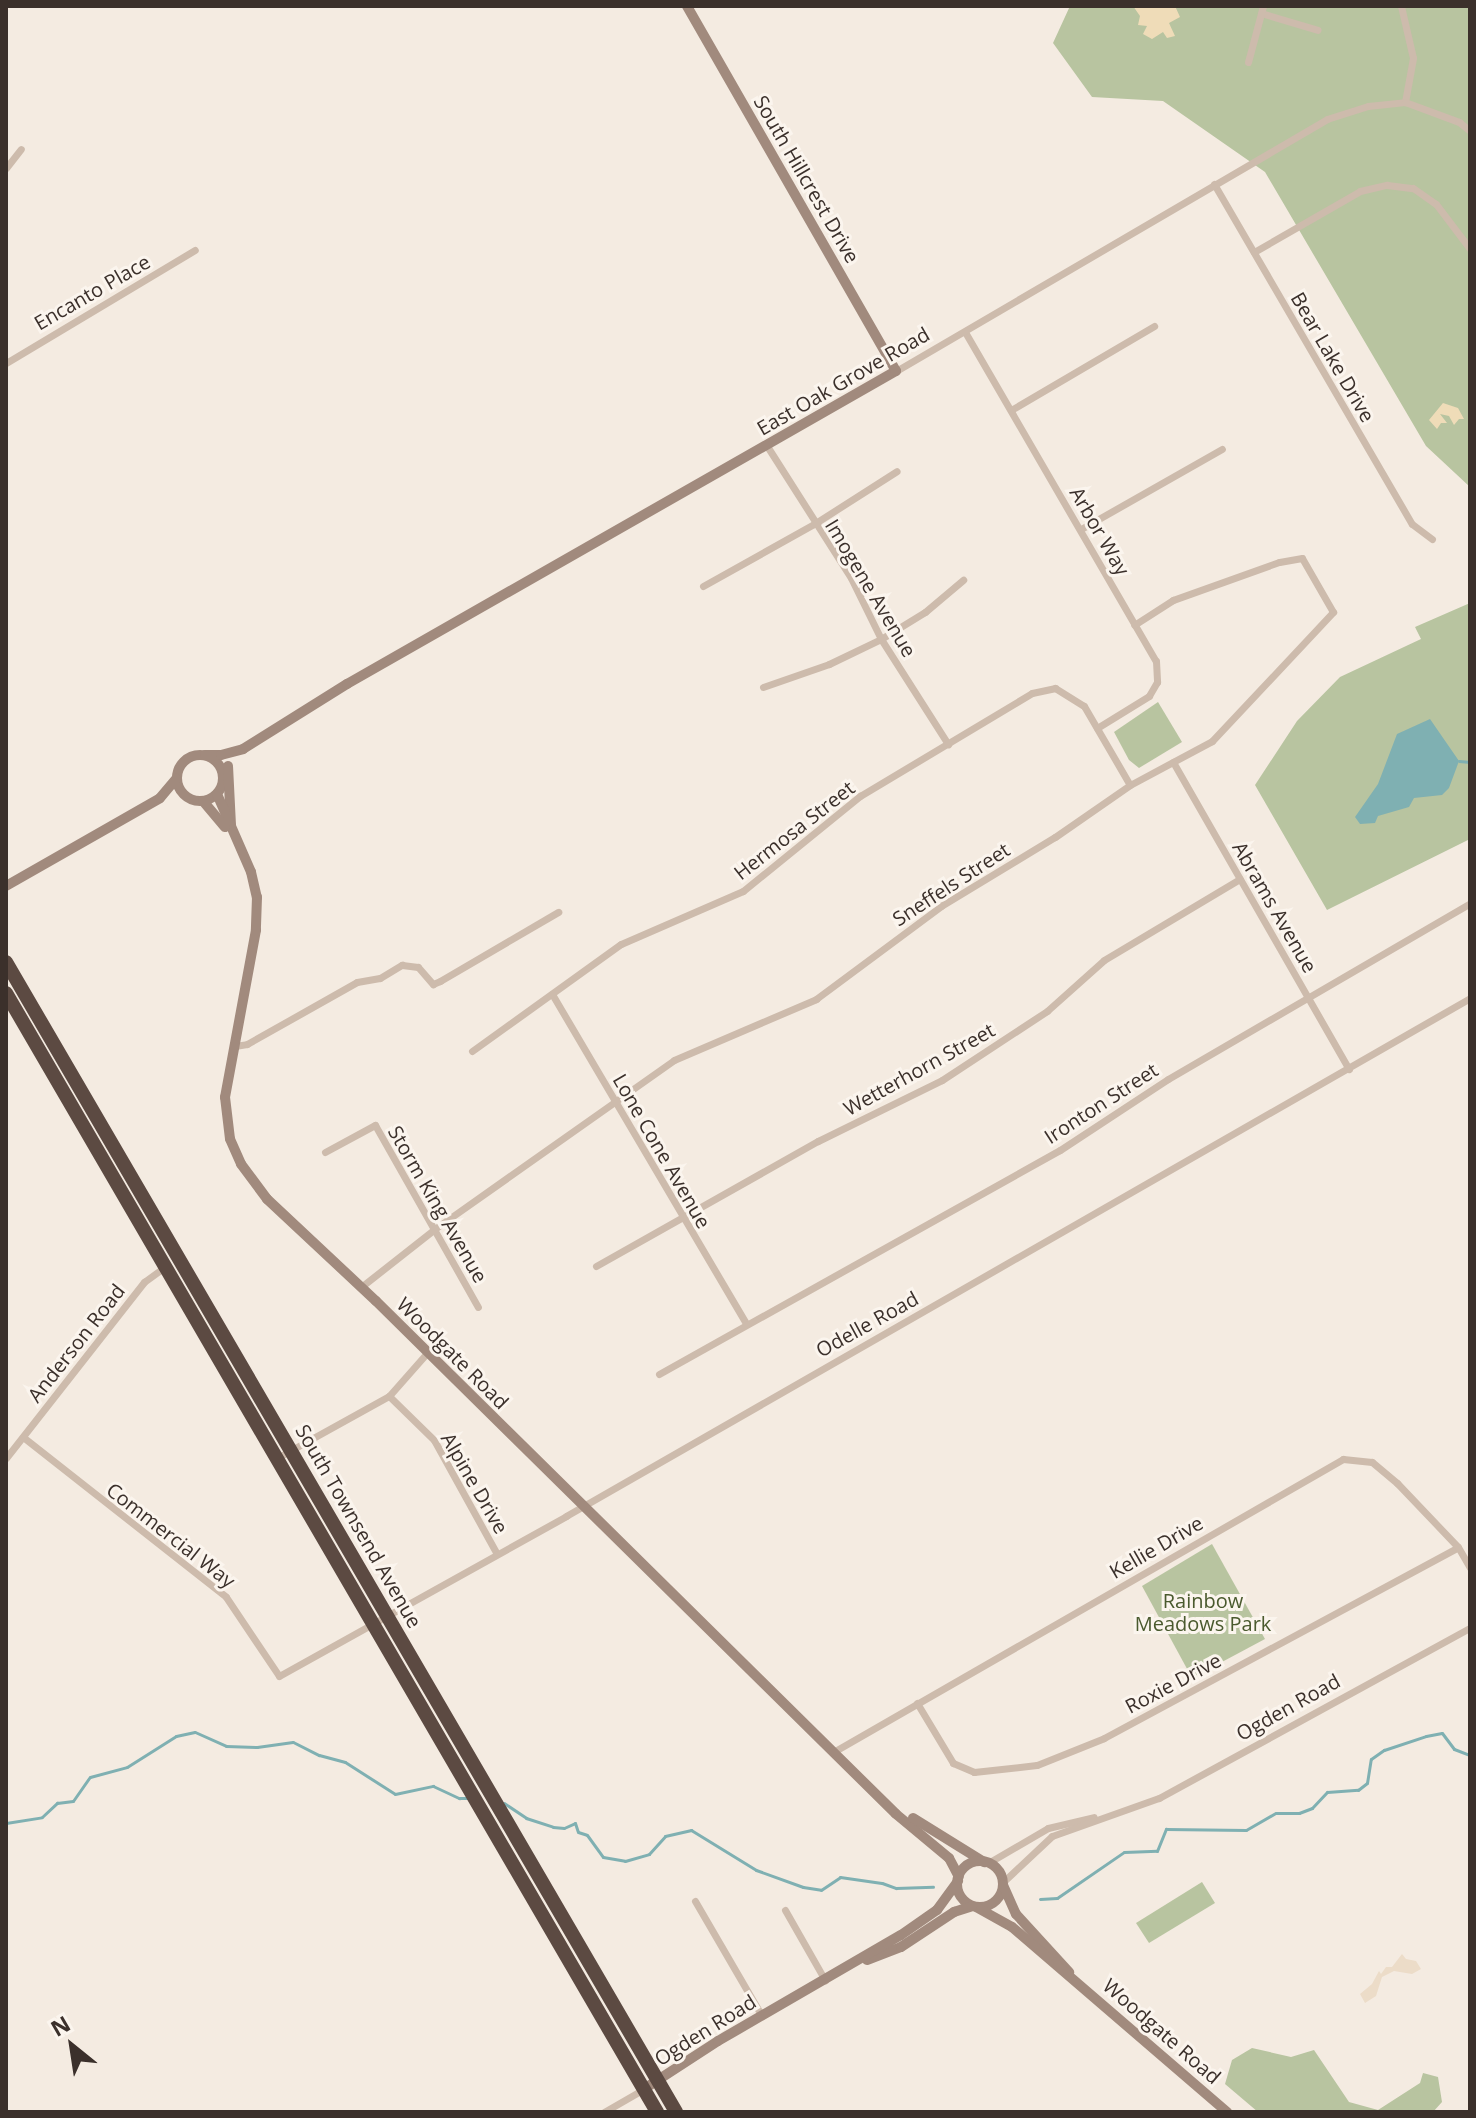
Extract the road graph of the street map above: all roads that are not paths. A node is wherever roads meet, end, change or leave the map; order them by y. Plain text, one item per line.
1 (687, 6) edge
2 (1401, 6) edge
3 (1262, 10) edge
4 (1318, 30) dead end
5 (1248, 62) dead end
6 (1405, 102) junction
7 (1470, 131) edge
8 (21, 149) dead end
9 (6, 168) edge
10 (1214, 184) junction
11 (1470, 249) edge
12 (195, 250) dead end
13 (1254, 252) junction
14 (1154, 326) dead end
15 (965, 332) junction
16 (6, 363) edge
17 (896, 371) junction
18 (1011, 410) junction
19 (767, 446) junction
20 (1222, 449) dead end
21 (897, 471) dead end
22 (814, 524) junction
23 (1081, 529) junction
24 (1432, 539) dead end
25 (963, 580) dead end
26 (703, 586) dead end
27 (1134, 625) junction
28 (881, 639) junction
29 (763, 687) dead end
30 (1097, 728) junction
31 (948, 744) junction
32 (243, 749) junction
33 (205, 755) junction
34 (1173, 762) junction
35 (225, 769) junction
36 (176, 779) junction
37 (1130, 785) junction
38 (217, 794) junction
39 (185, 797) junction
40 (160, 798) junction
41 (203, 801) junction
42 (231, 828) junction
43 (235, 841) junction
44 (1240, 879) junction
45 (6, 886) edge
46 (1470, 903) edge
47 (558, 912) dead end
48 (6, 962) edge
49 (6, 993) edge
50 (552, 994) junction
51 (1308, 995) junction
52 (1470, 998) edge
53 (235, 1046) junction
54 (472, 1051) dead end
55 (1349, 1069) junction
56 (615, 1102) junction
57 (325, 1152) dead end
58 (682, 1218) junction
59 (436, 1228) junction
60 (179, 1258) junction
61 (596, 1266) dead end
62 (165, 1267) junction
63 (361, 1287) junction
64 (478, 1307) dead end
65 (746, 1323) junction
66 (426, 1354) junction
67 (659, 1374) dead end
68 (389, 1396) junction
69 (23, 1437) junction
70 (291, 1450) junction
71 (6, 1458) edge
72 (277, 1458) junction
73 (581, 1507) junction
74 (1458, 1547) junction
75 (497, 1554) junction
76 (1470, 1568) edge
77 (388, 1615) junction
78 (373, 1623) junction
79 (1470, 1628) edge
80 (279, 1676) joint
81 (917, 1703) junction
82 (835, 1751) junction
83 (881, 1798) junction
84 (1120, 1813) junction
85 (986, 1862) junction
86 (958, 1879) junction
87 (1003, 1884) junction
88 (695, 1901) dead end
89 (974, 1906) junction
90 (785, 1910) dead end
91 (1072, 1977) junction
92 (825, 1980) junction
93 (762, 2016) junction
94 (658, 2080) junction
95 (644, 2089) junction
96 (604, 2112) edge
97 (657, 2112) edge
98 (676, 2112) edge
99 (1227, 2112) edge

1 - 17 street, South Hillcrest Drive
2 - 6 street
3 - 4 street
3 - 5 street
6 - 7 street, East Oak Grove Road
6 - 10 street, East Oak Grove Road
8 - 9 street
10 - 13 street, Bear Lake Drive
10 - 15 street, East Oak Grove Road
11 - 13 street
12 - 16 street, Encanto Place
13 - 24 street, Bear Lake Drive
14 - 18 street
15 - 17 street, East Oak Grove Road
15 - 18 street, Arbor Way
17 - 19 street, East Oak Grove Road
18 - 23 street, Arbor Way
19 - 22 street, Imogene Avenue
19 - 32 street, East Oak Grove Road
20 - 23 street
21 - 22 street
22 - 26 street
22 - 28 street, Imogene Avenue
23 - 27 street, Arbor Way
25 - 28 street
27 - 30 street, Arbor Way
27 - 34 street, Sneffels Street
28 - 29 street
28 - 31 street, Imogene Avenue
30 - 31 street, Hermosa Street
30 - 37 street
31 - 50 street, Hermosa Street
32 - 33 street, East Oak Grove Road
32 - 35 street, East Oak Grove Road
33 - 35 street
33 - 36 street
34 - 37 street, Sneffels Street
34 - 44 street, Abrams Avenue
35 - 38 street
35 - 42 street, Woodgate Road
36 - 39 street
36 - 40 street
37 - 56 street, Sneffels Street
38 - 41 street
38 - 42 street, Woodgate Road
39 - 40 street
39 - 41 street
40 - 45 street
41 - 43 street, Woodgate Road
42 - 43 street, Woodgate Road
43 - 53 street, Woodgate Road
44 - 51 street, Abrams Avenue
44 - 58 street, Wetterhorn Street
46 - 51 street, Ironton Street
47 - 53 street
48 - 60 highway, South Townsend Avenue
49 - 62 highway, South Townsend Avenue
50 - 54 street, Hermosa Street
50 - 56 street, Lone Cone Avenue
51 - 55 street, Abrams Avenue
51 - 65 street, Ironton Street
52 - 55 street, Odelle Road
53 - 63 street, Woodgate Road
55 - 73 street, Odelle Road
56 - 58 street, Lone Cone Avenue
56 - 59 street, Sneffels Street
57 - 59 street, Storm King Avenue
58 - 61 street, Wetterhorn Street
58 - 65 street, Lone Cone Avenue
59 - 63 street, Sneffels Street
59 - 64 street, Storm King Avenue
60 - 62 street, Anderson Road
60 - 70 highway, South Townsend Avenue
62 - 69 street, Anderson Road
62 - 72 highway, South Townsend Avenue
63 - 66 street, Woodgate Road
65 - 67 street, Ironton Street
66 - 68 street
66 - 73 street, Woodgate Road
68 - 70 street
68 - 75 street, Alpine Drive
69 - 71 street, Anderson Road
69 - 80 street, Commercial Way
70 - 72 street
70 - 77 highway, South Townsend Avenue
72 - 78 highway, South Townsend Avenue
73 - 75 street, Odelle Road
73 - 82 street, Woodgate Road
74 - 76 street, Kellie Drive
74 - 81 street, Roxie Drive
74 - 81 street, Kellie Drive
75 - 77 street, Odelle Road
77 - 78 street, Odelle Road
77 - 94 highway, South Townsend Avenue
78 - 80 street, Odelle Road
78 - 95 highway, South Townsend Avenue
79 - 84 street, Ogden Road
81 - 82 street, Kellie Drive
82 - 83 street, Woodgate Road
83 - 85 street, Woodgate Road
83 - 86 street, Woodgate Road
84 - 85 street, Ogden Road
84 - 87 street, Ogden Road
85 - 86 street
85 - 87 street
86 - 89 street
86 - 92 street, Ogden Road
87 - 89 street
87 - 91 street, Woodgate Road
88 - 93 street
89 - 91 street, Woodgate Road
89 - 92 street, Ogden Road
90 - 92 street
91 - 99 street, Woodgate Road
92 - 93 street, Ogden Road
93 - 94 street, Ogden Road
94 - 95 street, Ogden Road
94 - 98 highway, South Townsend Avenue
95 - 96 street, Ogden Road
95 - 97 highway, South Townsend Avenue

